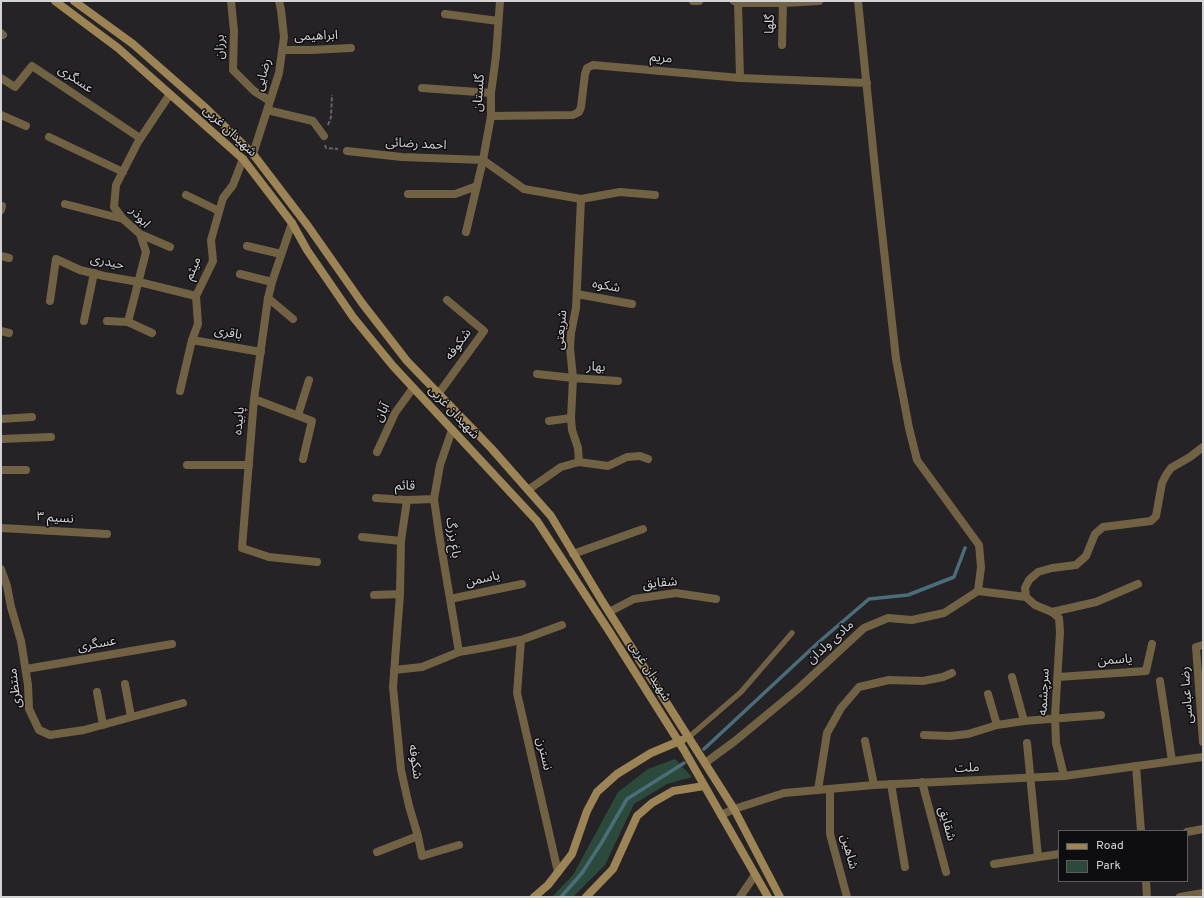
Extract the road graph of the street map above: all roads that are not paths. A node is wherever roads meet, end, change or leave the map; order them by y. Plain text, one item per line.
1 (55, 1) edge
2 (74, 1) edge
3 (230, 1) edge
4 (279, 1) edge
5 (500, 1) edge
6 (699, 1) edge
7 (819, 1) edge
8 (858, 1) edge
9 (693, 2) edge
10 (736, 2) edge
11 (783, 3) junction
12 (445, 14) dead end
13 (498, 21) junction
14 (782, 45) dead end
15 (350, 48) dead end
16 (282, 50) junction
17 (1, 78) edge
18 (740, 78) junction
19 (867, 83) junction
20 (422, 88) dead end
21 (491, 93) junction
22 (170, 94) junction
23 (270, 101) junction
24 (267, 110) junction
25 (1, 115) edge
26 (491, 116) junction
27 (26, 126) dead end
28 (49, 136) dead end
29 (324, 136) dead end
30 (140, 138) junction
31 (347, 151) dead end
32 (253, 154) junction
33 (243, 159) junction
34 (483, 160) junction
35 (123, 172) junction
36 (477, 186) junction
37 (408, 194) dead end
38 (186, 195) dead end
39 (655, 195) dead end
40 (581, 200) junction
41 (65, 204) dead end
42 (219, 211) junction
43 (123, 219) junction
44 (292, 224) junction
45 (466, 232) dead end
46 (140, 234) junction
47 (247, 246) dead end
48 (170, 247) dead end
49 (281, 254) junction
50 (94, 273) junction
51 (240, 274) dead end
52 (138, 282) junction
53 (272, 282) junction
54 (577, 294) junction
55 (196, 296) junction
56 (268, 298) junction
57 (447, 300) dead end
58 (50, 301) dead end
59 (632, 304) dead end
60 (293, 319) dead end
61 (84, 321) dead end
62 (107, 321) dead end
63 (128, 322) junction
64 (152, 333) dead end
65 (192, 340) junction
66 (261, 352) junction
67 (537, 374) dead end
68 (573, 378) junction
69 (309, 380) dead end
70 (618, 381) dead end
71 (413, 388) junction
72 (180, 391) dead end
73 (438, 394) junction
74 (254, 399) junction
75 (298, 415) junction
76 (32, 416) dead end
77 (571, 418) junction
78 (1, 419) edge
79 (549, 421) dead end
80 (452, 430) junction
81 (51, 437) dead end
82 (1, 439) edge
83 (1203, 447) edge
84 (377, 452) dead end
85 (303, 459) dead end
86 (648, 459) dead end
87 (579, 462) junction
88 (187, 465) dead end
89 (249, 465) junction
90 (1, 470) edge
91 (26, 470) dead end
92 (528, 490) junction
93 (376, 498) dead end
94 (434, 499) junction
95 (407, 500) junction
96 (1, 528) edge
97 (643, 529) dead end
98 (107, 534) dead end
99 (362, 537) dead end
100 (401, 541) junction
101 (573, 554) junction
102 (317, 562) dead end
103 (1, 569) edge
104 (522, 584) dead end
105 (1138, 584) dead end
106 (978, 591) junction
107 (400, 594) junction
108 (374, 595) dead end
109 (1026, 597) junction
110 (450, 599) junction
111 (716, 599) dead end
112 (609, 612) junction
113 (1052, 612) junction
114 (562, 624) dead end
115 (792, 633) dead end
116 (521, 640) junction
117 (172, 644) dead end
118 (1152, 644) dead end
119 (1200, 646) edge
120 (459, 652) junction
121 (26, 669) junction
122 (394, 670) junction
123 (952, 673) dead end
124 (1012, 677) dead end
125 (1058, 677) junction
126 (1160, 681) dead end
127 (125, 684) dead end
128 (97, 692) dead end
129 (988, 694) dead end
130 (183, 703) dead end
131 (1101, 715) dead end
132 (1202, 716) edge
133 (131, 717) junction
134 (1055, 718) junction
135 (1024, 721) junction
136 (103, 725) junction
137 (997, 725) junction
138 (924, 735) dead end
139 (689, 737) junction
140 (865, 741) dead end
141 (679, 742) junction
142 (1203, 742) edge
143 (1027, 743) dead end
144 (1203, 757) edge
145 (1172, 761) junction
146 (705, 763) junction
147 (1136, 766) junction
148 (1064, 776) junction
149 (1030, 778) junction
150 (922, 782) junction
151 (890, 784) junction
152 (874, 785) junction
153 (704, 786) junction
154 (830, 789) junction
155 (818, 790) junction
156 (734, 809) junction
157 (721, 815) junction
158 (1203, 829) edge
159 (1141, 830) edge
160 (1188, 832) edge
161 (418, 836) junction
162 (459, 845) dead end
163 (377, 852) dead end
164 (1058, 854) edge
165 (1038, 857) junction
166 (994, 864) dead end
167 (905, 867) dead end
168 (558, 872) junction
169 (946, 872) dead end
170 (755, 875) junction
171 (1146, 882) edge
172 (1199, 894) edge
173 (534, 897) edge
174 (586, 897) edge
175 (740, 897) edge
176 (768, 897) edge
177 (780, 897) edge
178 (847, 897) edge
179 (1147, 897) edge
180 (1180, 897) edge

1 - 22 main road, شهیدان غربی
2 - 32 main road, شهیدان غربی
3 - 23 street, برزان
4 - 16 street, رضایی
5 - 13 street, گلستان
6 - 9 street
7 - 11 street
8 - 19 street
10 - 11 street
10 - 18 street
11 - 14 street, گلها
12 - 13 street
13 - 21 street, گلستان
15 - 16 street, ابراهیمی
16 - 23 street, رضایی
17 - 30 street, عسگری
18 - 19 street, مریم
18 - 26 street, مریم
19 - 106 street
20 - 21 street
21 - 26 street, گلستان
22 - 30 street, ابوذر
22 - 33 main road, شهیدان غربی
23 - 24 street, رضایی
24 - 29 street
24 - 32 street, رضایی
25 - 27 street
26 - 34 street, گلستان
28 - 35 street
30 - 35 street, ابوذر
31 - 34 street, احمد رضائی
32 - 73 main road, شهیدان غربی
33 - 42 street, میثم
33 - 44 main road, شهیدان غربی
34 - 36 street, گلستان
34 - 40 street
35 - 43 street, ابوذر
36 - 37 street
36 - 45 street, گلستان
38 - 42 street
39 - 40 street
40 - 54 street, شریعتی
41 - 43 street
42 - 55 street, میثم
43 - 46 street, ابوذر
44 - 49 street, پابیده
44 - 71 main road, شهیدان غربی
46 - 48 street
46 - 52 street, ابوذر
47 - 49 street
49 - 53 street, پابیده
50 - 52 street, حیدری
50 - 58 street, حیدری
50 - 61 street
51 - 53 street
52 - 55 street, حیدری
52 - 63 street, ابوذر
53 - 56 street, پابیده
54 - 59 street, شکوه
54 - 68 street, شریعتی
55 - 65 street, میثم
56 - 60 street
56 - 66 street, پابیده
57 - 73 street, شکوفه
62 - 63 street
63 - 64 street
65 - 66 street, باقری
65 - 72 street, میثم
66 - 74 street, پابیده
67 - 68 street, بهار
68 - 70 street, بهار
68 - 77 street, شریعتی
69 - 75 street
71 - 80 main road, شهیدان غربی
71 - 84 street, آبان
73 - 92 main road, شهیدان غربی
74 - 75 street
74 - 89 street, پابیده
75 - 85 street
76 - 78 street
77 - 79 street
77 - 87 street, شریعتی
80 - 94 street, باغ بزرگ
80 - 141 main road, شهیدان غربی
81 - 82 street
83 - 109 street
86 - 87 street
87 - 92 street
88 - 89 street
89 - 102 street, پابیده
90 - 91 street
92 - 101 main road, شهیدان غربی
93 - 95 street, قائم
94 - 95 street, قائم
94 - 110 street, باغ بزرگ
95 - 100 street, شکوفه
96 - 98 street, نسیم ۳
97 - 101 street
99 - 100 street
100 - 107 street, شکوفه
101 - 112 main road, شهیدان غربی
103 - 121 street, منتظری
104 - 110 street, یاسمن
105 - 113 street
106 - 109 street
106 - 146 street, مادی ولدان
107 - 108 street
107 - 122 street, شکوفه
109 - 113 street
110 - 120 street, باغ بزرگ
111 - 112 street, شقایق
112 - 139 main road, شهیدان غربی
113 - 125 street, سرچشمه
114 - 116 street
115 - 139 lane
116 - 120 street
116 - 168 street, نسترن
117 - 121 street, عسگری
118 - 125 street, یاسمن
119 - 132 street, رضا عباسی
120 - 122 street
121 - 136 street, منتظری
122 - 161 street, شکوفه
123 - 155 street
124 - 135 street
125 - 134 street, سرچشمه
126 - 145 street
127 - 133 street
128 - 136 street
129 - 137 street
130 - 133 street, منتظری
131 - 134 street
132 - 142 street, رضا عباسی
133 - 136 street, منتظری
134 - 135 street
134 - 148 street, سرچشمه
135 - 137 street
137 - 138 street
139 - 141 main road
139 - 146 main road, شهیدان غربی
140 - 152 street
141 - 153 main road, شهیدان غربی
141 - 168 main road
143 - 149 street
144 - 145 street, ملت
145 - 147 street, ملت
146 - 156 main road, شهیدان غربی
147 - 148 street, ملت
147 - 159 street
148 - 149 street, ملت
149 - 150 street, ملت
149 - 165 street
150 - 151 street, ملت
150 - 169 street, شقایق
151 - 152 street, ملت
151 - 167 street
152 - 154 street, ملت
153 - 157 main road, شهیدان غربی
153 - 174 main road
154 - 155 street, ملت
154 - 178 street, شاهین
155 - 156 street, ملت
156 - 157 street, ملت
156 - 177 main road, شهیدان غربی
157 - 170 main road, شهیدان غربی
158 - 160 street
161 - 162 street, شکوفه
161 - 163 street
164 - 165 street
165 - 166 street
168 - 173 main road
170 - 175 street
170 - 176 main road, شهیدان غربی
171 - 179 street
172 - 180 street

